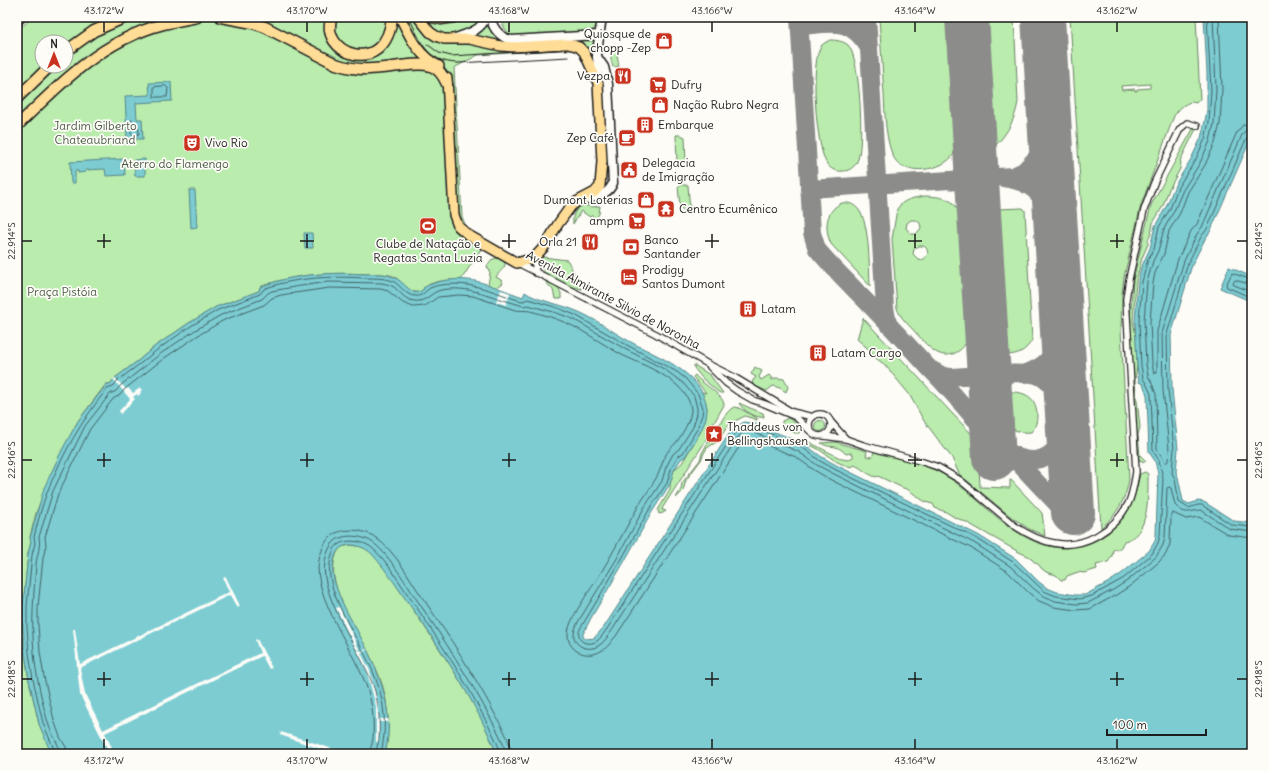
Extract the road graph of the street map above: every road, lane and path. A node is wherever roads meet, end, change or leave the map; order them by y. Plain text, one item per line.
1 (21, 17) edge
2 (112, 17) edge
3 (126, 17) edge
4 (197, 17) edge
5 (221, 17) edge
6 (332, 17) edge
7 (392, 17) edge
8 (400, 17) edge
9 (418, 17) edge
10 (432, 17) edge
11 (454, 17) edge
12 (486, 17) edge
13 (490, 17) edge
14 (602, 20) edge
15 (17, 21) edge
16 (94, 31) junction
17 (600, 35) junction
18 (587, 36) junction
19 (449, 40) junction
20 (74, 45) edge
21 (597, 57) junction
22 (42, 74) edge
23 (598, 83) junction
24 (447, 84) junction
25 (17, 98) edge
26 (17, 126) edge
27 (1197, 126) dead end
28 (578, 201) junction
29 (534, 258) junction
30 (518, 263) junction
31 (536, 273) junction
32 (706, 363) junction
33 (813, 416) junction
34 (831, 422) junction
35 (810, 431) junction
36 (824, 436) junction
37 (846, 439) junction

1 - 15 main road
2 - 16 highway
3 - 16 highway
4 - 26 highway
5 - 24 highway
6 - 7 highway
8 - 24 main road, Avenida Almirante Silvio de Noronha
9 - 19 main road
10 - 11 highway
12 - 19 street
13 - 18 street
14 - 17 street
14 - 18 street
16 - 20 highway
17 - 18 street
17 - 21 street
19 - 23 main road
21 - 23 street
21 - 28 street
22 - 25 highway
23 - 28 main road
24 - 30 main road, Avenida Almirante Silvio de Noronha
27 - 37 street, Avenida Almirante Silvio de Noronha
28 - 29 main road
29 - 30 main road
29 - 31 street
30 - 31 street, Avenida Almirante Silvio de Noronha
31 - 32 street, Avenida Almirante Silvio de Noronha
32 - 33 street, Avenida Almirante Silvio de Noronha
32 - 35 street, Avenida Almirante Silvio de Noronha
33 - 34 street, Avenida Almirante Silvio de Noronha
33 - 35 street
34 - 36 street
34 - 37 street, Avenida Almirante Silvio de Noronha
35 - 36 street, Avenida Almirante Silvio de Noronha
36 - 37 street, Avenida Almirante Silvio de Noronha

